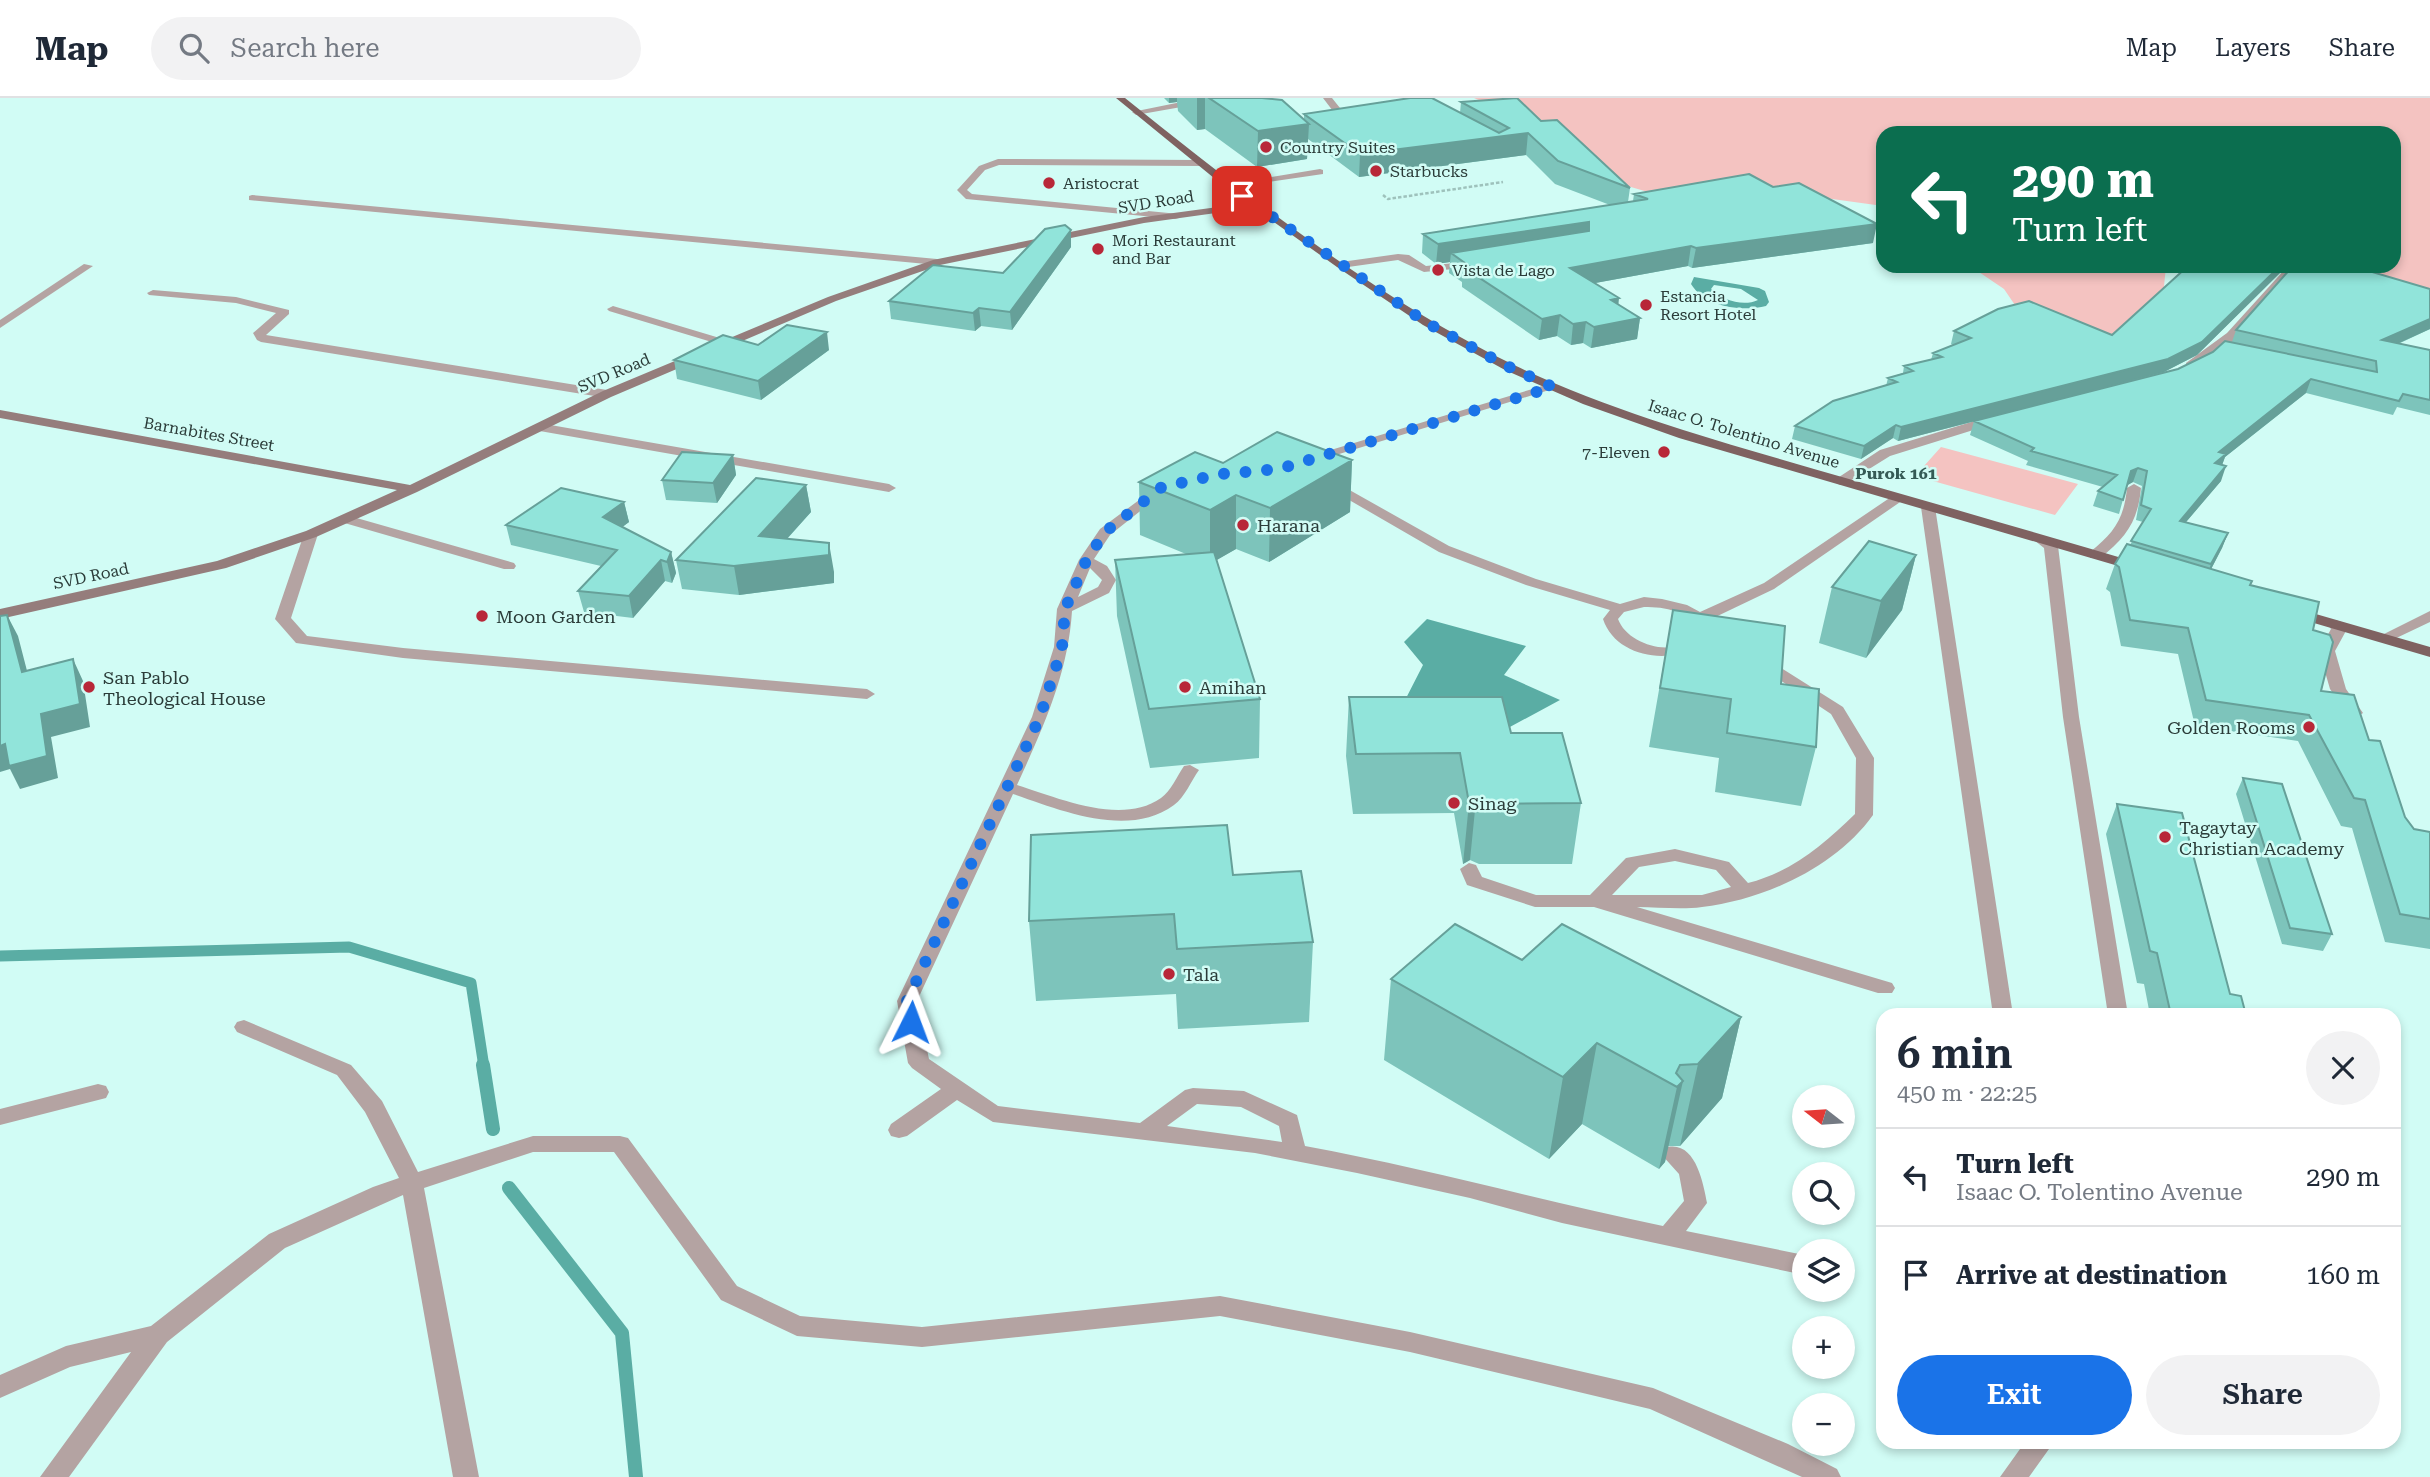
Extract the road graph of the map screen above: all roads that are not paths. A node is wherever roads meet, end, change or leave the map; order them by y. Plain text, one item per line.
1 (1119, 98) edge
2 (1327, 98) edge
3 (1209, 99) edge
4 (1136, 112) junction
5 (1317, 127) edge
6 (1199, 163) junction
7 (1320, 172) dead end
8 (1228, 185) junction
9 (252, 198) dead end
10 (1255, 205) junction
11 (1175, 216) junction
12 (1487, 261) edge
13 (937, 262) junction
14 (1341, 265) junction
15 (88, 266) dead end
16 (2287, 273) edge
17 (153, 293) dead end
18 (613, 309) dead end
19 (0, 325) edge
20 (729, 344) junction
21 (2218, 347) junction
22 (2231, 350) edge
23 (2180, 371) edge
24 (1553, 387) junction
25 (607, 394) junction
26 (0, 414) edge
27 (2006, 416) edge
28 (539, 426) junction
29 (1297, 462) edge
30 (1314, 479) edge
31 (1840, 481) junction
32 (1172, 484) edge
33 (889, 488) dead end
34 (2134, 488) dead end
35 (412, 489) junction
36 (1899, 498) junction
37 (1928, 507) junction
38 (346, 519) junction
39 (312, 534) junction
40 (2041, 540) junction
41 (2095, 555) junction
42 (1086, 561) junction
43 (509, 566) dead end
44 (2148, 570) edge
45 (1619, 608) junction
46 (1065, 609) junction
47 (2282, 609) edge
48 (0, 614) edge
49 (2430, 616) edge
50 (1698, 619) junction
51 (2336, 625) junction
52 (2385, 638) junction
53 (2430, 652) edge
54 (1750, 657) edge
55 (867, 694) dead end
56 (2364, 726) edge
57 (1189, 770) dead end
58 (1007, 787) junction
59 (1469, 869) dead end
60 (1744, 890) junction
61 (1595, 901) junction
62 (1885, 988) dead end
63 (2002, 1008) edge
64 (2117, 1008) edge
65 (244, 1027) dead end
66 (957, 1089) junction
67 (98, 1092) dead end
68 (0, 1117) edge
69 (899, 1130) dead end
70 (1145, 1131) junction
71 (1296, 1153) junction
72 (1672, 1154) dead end
73 (412, 1182) junction
74 (1668, 1236) junction
75 (1792, 1262) edge
76 (158, 1335) junction
77 (0, 1387) edge
78 (2035, 1449) edge
79 (53, 1477) edge
80 (466, 1477) edge
81 (1828, 1477) edge
82 (2013, 1477) edge

1 - 4 main road, Isaac O. Tolentino Avenue
2 - 5 street
3 - 4 street
4 - 6 main road, Isaac O. Tolentino Avenue
6 - 8 main road, Isaac O. Tolentino Avenue
6 - 11 street
7 - 8 street
8 - 10 main road, Isaac O. Tolentino Avenue
9 - 13 street
10 - 11 main road, SVD Road
10 - 14 main road, Isaac O. Tolentino Avenue
11 - 13 main road, SVD Road
12 - 14 street
13 - 20 main road, SVD Road
14 - 24 main road, Isaac O. Tolentino Avenue
15 - 19 street
16 - 21 street
17 - 25 street
18 - 20 street
20 - 25 main road, SVD Road
21 - 22 street
21 - 23 street
24 - 29 street
24 - 31 main road, Isaac O. Tolentino Avenue
25 - 28 main road, SVD Road
26 - 35 main road, Barnabites Street
27 - 31 street
28 - 33 street
28 - 35 main road, SVD Road
30 - 45 street
31 - 36 main road, Isaac O. Tolentino Avenue
32 - 42 street
34 - 41 street
35 - 38 main road, SVD Road
36 - 37 main road, Isaac O. Tolentino Avenue
36 - 50 street
37 - 40 main road, Isaac O. Tolentino Avenue
37 - 63 street
38 - 39 main road, SVD Road
38 - 43 street
39 - 48 main road, SVD Road
39 - 55 street
40 - 41 main road, Isaac O. Tolentino Avenue
40 - 64 street
41 - 44 main road, Isaac O. Tolentino Avenue
42 - 46 street
42 - 46 street
45 - 50 street
45 - 50 street
46 - 58 street
47 - 51 main road
49 - 52 street
51 - 52 main road
51 - 56 street
52 - 53 main road
54 - 60 street
57 - 58 street
58 - 66 street
59 - 61 street
60 - 61 street
60 - 61 street
61 - 62 street
65 - 73 street
66 - 69 street
66 - 70 street
67 - 68 street
70 - 71 street
70 - 71 street
71 - 74 street
72 - 74 street
73 - 76 street
73 - 80 street
73 - 81 street
74 - 75 street
76 - 77 street
76 - 79 street
78 - 82 street

